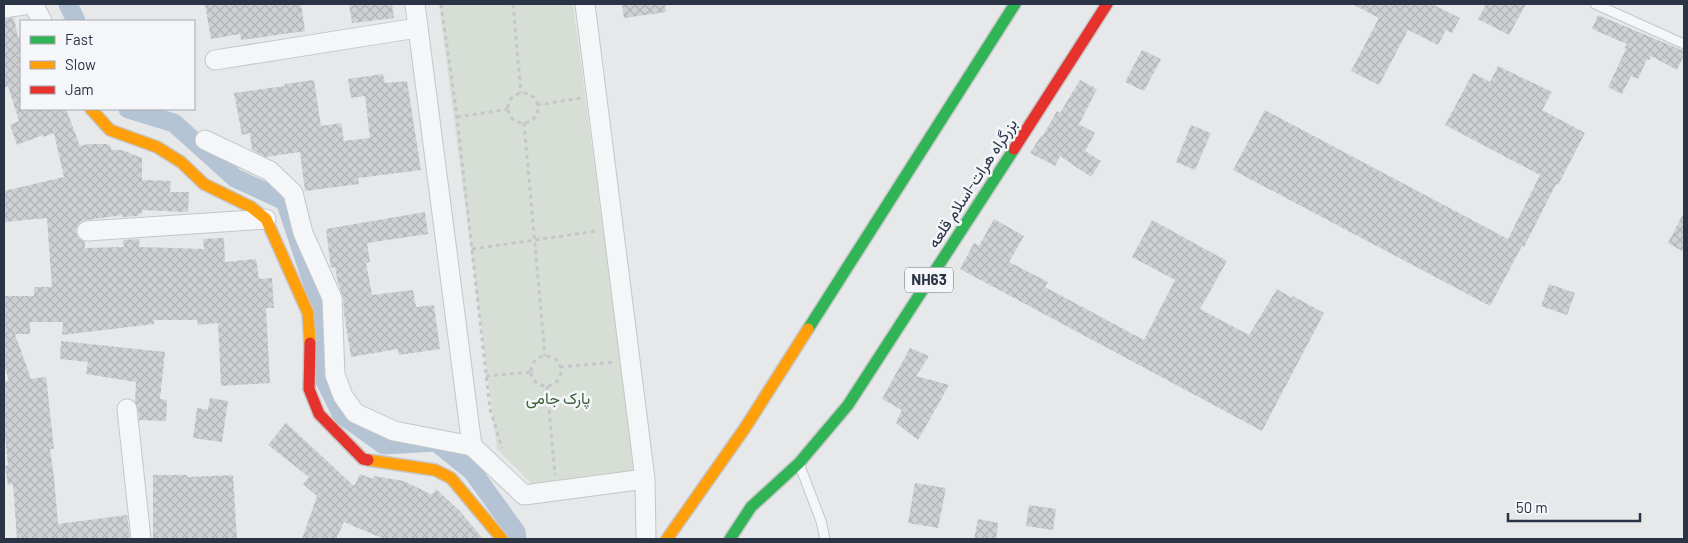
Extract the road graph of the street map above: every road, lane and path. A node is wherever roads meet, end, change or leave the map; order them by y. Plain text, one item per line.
1 (32, 4) edge
2 (414, 4) edge
3 (441, 4) edge
4 (513, 4) edge
5 (585, 4) edge
6 (1015, 4) edge
7 (1107, 4) edge
8 (1595, 4) edge
9 (4, 8) edge
10 (41, 20) edge
11 (417, 28) junction
12 (1684, 44) edge
13 (215, 60) dead end
14 (580, 88) dead end
15 (521, 93) junction
16 (582, 98) junction
17 (537, 104) junction
18 (583, 107) dead end
19 (508, 109) junction
20 (92, 110) edge
21 (457, 116) junction
22 (524, 123) junction
23 (206, 140) dead end
24 (266, 219) junction
25 (598, 222) dead end
26 (86, 231) dead end
27 (534, 240) junction
28 (472, 248) junction
29 (545, 356) junction
30 (617, 362) dead end
31 (560, 367) junction
32 (532, 372) junction
33 (486, 376) junction
34 (547, 386) junction
35 (127, 409) dead end
36 (472, 446) junction
37 (507, 453) dead end
38 (799, 463) junction
39 (564, 474) dead end
40 (555, 475) junction
41 (547, 476) dead end
42 (645, 479) junction
43 (141, 539) edge
44 (502, 539) edge
45 (646, 539) edge
46 (667, 539) edge
47 (730, 539) edge
48 (825, 539) edge

1 - 9 street
1 - 10 street
2 - 11 street
3 - 21 path
4 - 15 path
5 - 42 street
6 - 46 main road
7 - 38 main road, بزرگراه هرات-اسلام قلعه / NH63
8 - 12 lane
11 - 13 street
11 - 36 street
14 - 16 path
15 - 17 path
15 - 19 path
16 - 17 path
16 - 18 path
17 - 22 path
19 - 21 path
19 - 22 path
20 - 24 main road
21 - 28 path
22 - 27 path
23 - 36 street
24 - 26 street
24 - 44 main road
25 - 27 path
27 - 28 path
27 - 29 path
28 - 33 path
29 - 31 path
29 - 32 path
30 - 31 path
31 - 34 path
32 - 33 path
32 - 34 path
33 - 37 path
34 - 40 path
35 - 43 street
36 - 42 street
38 - 47 main road, بزرگراه هرات-اسلام قلعه / NH63
38 - 48 lane
39 - 40 path
40 - 41 path
42 - 45 street

